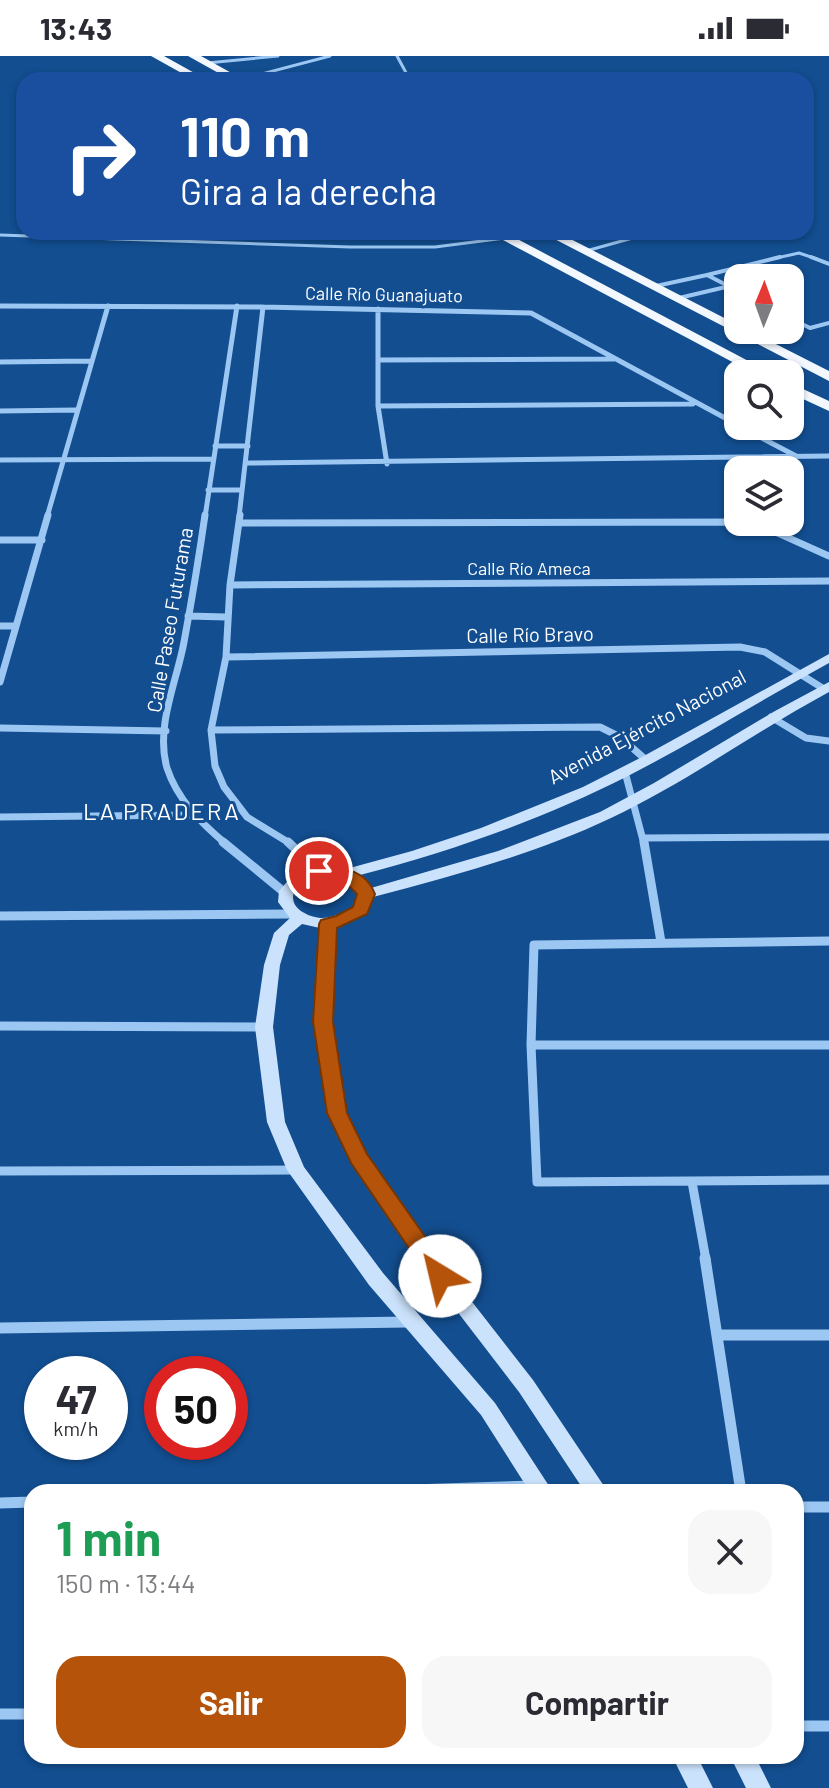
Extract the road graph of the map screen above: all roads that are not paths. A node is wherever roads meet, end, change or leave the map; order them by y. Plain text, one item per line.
1 (156, 56) edge
2 (193, 56) edge
3 (278, 56) edge
4 (330, 56) edge
5 (207, 63) junction
6 (187, 72) edge
7 (224, 72) edge
8 (269, 72) edge
9 (146, 240) edge
10 (473, 240) edge
11 (509, 240) edge
12 (563, 240) edge
13 (625, 240) edge
14 (586, 251) junction
15 (829, 264) edge
16 (707, 275) junction
17 (724, 283) edge
18 (652, 287) junction
19 (724, 287) edge
20 (675, 298) junction
21 (622, 300) junction
22 (0, 306) edge
23 (108, 306) junction
24 (237, 306) junction
25 (263, 307) junction
26 (378, 309) junction
27 (829, 323) edge
28 (804, 325) edge
29 (782, 354) junction
30 (614, 359) junction
31 (378, 360) junction
32 (739, 360) edge
33 (91, 361) junction
34 (0, 362) edge
35 (829, 377) edge
36 (804, 394) edge
37 (697, 404) junction
38 (378, 406) junction
39 (829, 407) edge
40 (76, 410) junction
41 (0, 411) edge
42 (724, 418) edge
43 (766, 440) edge
44 (215, 446) junction
45 (248, 446) junction
46 (797, 456) edge
47 (804, 456) edge
48 (829, 456) edge
49 (724, 457) edge
50 (214, 459) junction
51 (0, 460) edge
52 (64, 460) junction
53 (247, 463) junction
54 (387, 464) junction
55 (208, 490) junction
56 (241, 490) junction
57 (724, 522) edge
58 (239, 523) junction
59 (784, 536) edge
60 (0, 540) edge
61 (42, 540) junction
62 (829, 556) edge
63 (829, 581) edge
64 (230, 585) junction
65 (188, 616) junction
66 (226, 617) junction
67 (0, 626) edge
68 (16, 626) junction
69 (226, 657) junction
70 (829, 658) edge
71 (798, 674) junction
72 (0, 682) edge
73 (826, 688) edge
74 (771, 717) junction
75 (0, 728) edge
76 (211, 730) junction
77 (166, 731) junction
78 (829, 741) edge
79 (645, 759) junction
80 (625, 772) junction
81 (633, 801) junction
82 (195, 815) junction
83 (0, 817) edge
84 (829, 837) edge
85 (643, 838) junction
86 (319, 871) junction
87 (347, 874) junction
88 (284, 892) junction
89 (366, 894) junction
90 (0, 916) edge
91 (294, 916) junction
92 (328, 924) junction
93 (829, 941) edge
94 (661, 942) junction
95 (0, 1026) edge
96 (264, 1027) junction
97 (531, 1045) junction
98 (829, 1045) edge
99 (296, 1170) junction
100 (0, 1171) edge
101 (829, 1180) edge
102 (692, 1182) junction
103 (413, 1322) junction
104 (0, 1328) edge
105 (719, 1335) junction
106 (829, 1335) edge
107 (537, 1484) edge
108 (592, 1484) edge
109 (740, 1484) edge
110 (24, 1502) edge
111 (0, 1503) edge
112 (804, 1507) edge
113 (829, 1507) edge
114 (0, 1714) edge
115 (24, 1714) edge
116 (804, 1726) edge
117 (829, 1726) edge
118 (688, 1764) edge
119 (746, 1764) edge
120 (701, 1788) edge
121 (759, 1788) edge

1 - 6 highway
2 - 5 highway
3 - 5 lane
4 - 8 lane
5 - 7 highway
9 - 10 lane
11 - 21 highway
12 - 14 highway
13 - 14 lane
14 - 18 highway
15 - 16 lane
16 - 17 lane
16 - 18 lane
18 - 20 highway
19 - 20 lane
20 - 29 highway
21 - 29 highway
21 - 32 highway
22 - 23 street, Calle Río Guanajuato
23 - 24 street, Calle Río Guanajuato
23 - 33 street
24 - 25 street, Calle Río Guanajuato
24 - 44 street, Calle Paseo Futurama
25 - 26 street, Calle Río Guanajuato
25 - 45 street
26 - 30 street, Calle Río Guanajuato
26 - 31 street
27 - 28 lane
29 - 35 highway
30 - 31 street
30 - 37 street, Calle Río Guanajuato
31 - 38 street
33 - 34 street
33 - 40 street
36 - 39 highway
37 - 38 street
37 - 42 street, Calle Río Guanajuato
38 - 54 street
40 - 41 street
40 - 52 street
43 - 46 street, Calle Río Guanajuato
44 - 45 street
44 - 50 street, Calle Paseo Futurama
45 - 53 street
47 - 48 street
49 - 54 street
50 - 52 street
50 - 55 street, Calle Paseo Futurama
51 - 52 street
52 - 61 street
53 - 54 street
53 - 56 street
55 - 56 street
55 - 65 street, Calle Paseo Futurama
56 - 58 street
57 - 58 street
58 - 64 street
59 - 62 street
60 - 61 street
61 - 68 street
63 - 64 street, Calle Río Ameca
64 - 66 street
65 - 66 street
65 - 77 street, Calle Paseo Futurama
66 - 69 street
67 - 68 street
68 - 72 street
69 - 71 street, Calle Río Bravo
69 - 76 street
70 - 71 main road, Avenida Ejército Nacional
71 - 73 street, Calle Río Bravo
71 - 79 main road, Avenida Ejército Nacional
73 - 74 main road
74 - 78 street
74 - 81 main road
75 - 77 street
76 - 79 street
76 - 86 street
77 - 82 street, Calle Paseo Futurama
79 - 80 main road, Avenida Ejército Nacional
80 - 81 street
80 - 87 main road, Avenida Ejército Nacional
81 - 85 street
81 - 89 main road
82 - 83 street
82 - 88 street, Calle Paseo Futurama
84 - 85 street
85 - 94 street
86 - 87 main road
86 - 88 main road
87 - 89 main road
88 - 91 main road
89 - 92 main road
90 - 91 street
91 - 92 main road
91 - 96 main road
92 - 108 main road
93 - 94 street
94 - 97 street
95 - 96 street
96 - 99 main road
97 - 98 street
97 - 102 street
99 - 100 street
99 - 103 main road
101 - 102 street
102 - 105 street
103 - 104 street
103 - 107 main road
105 - 106 street
105 - 109 street
110 - 111 street
112 - 113 street
114 - 115 street
116 - 117 street
118 - 120 main road
119 - 121 main road

